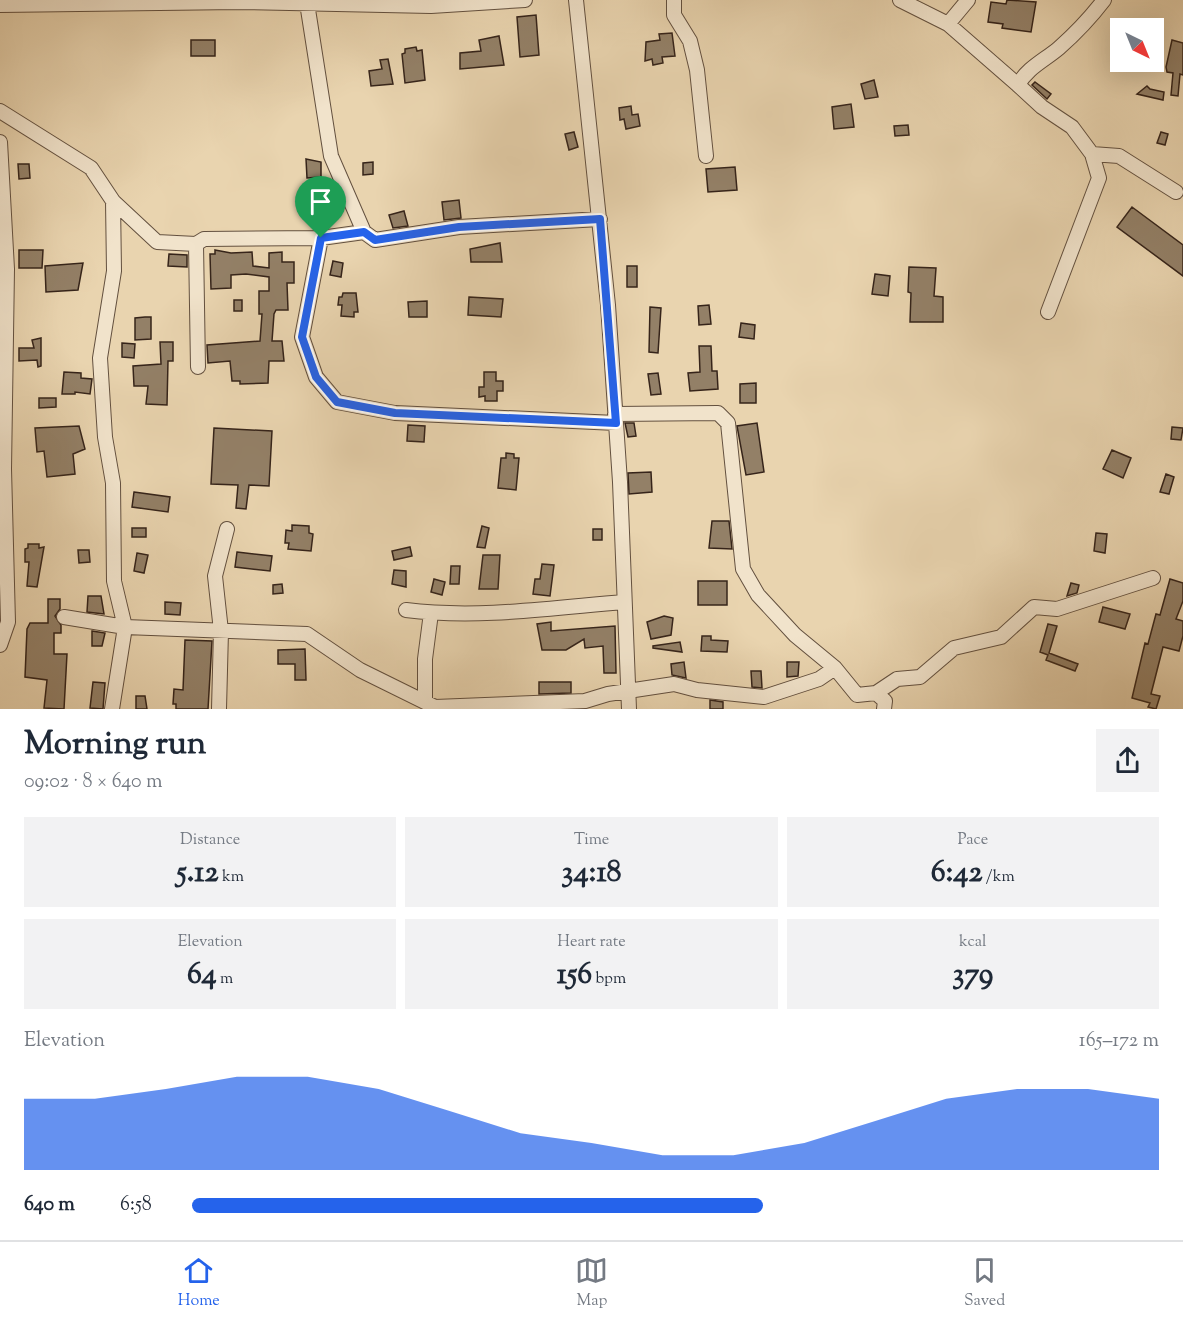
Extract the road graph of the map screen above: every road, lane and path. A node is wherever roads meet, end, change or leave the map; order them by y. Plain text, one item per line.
1 (525, 0) edge
2 (576, 0) edge
3 (675, 0) edge
4 (900, 0) edge
5 (968, 0) edge
6 (1104, 0) edge
7 (238, 1) edge
8 (129, 2) edge
9 (308, 3) junction
10 (431, 3) edge
11 (0, 5) edge
12 (948, 24) junction
13 (1018, 85) junction
14 (0, 111) edge
15 (0, 142) edge
16 (1092, 154) junction
17 (706, 156) dead end
18 (1176, 192) dead end
19 (113, 201) junction
20 (600, 219) junction
21 (364, 232) junction
22 (321, 238) junction
23 (196, 244) junction
24 (1048, 312) dead end
25 (198, 367) dead end
26 (616, 418) junction
27 (227, 529) dead end
28 (1153, 578) dead end
29 (623, 602) junction
30 (406, 610) dead end
31 (431, 613) junction
32 (64, 617) dead end
33 (4, 622) edge
34 (125, 627) junction
35 (221, 631) junction
36 (0, 645) edge
37 (835, 668) junction
38 (629, 690) junction
39 (876, 693) junction
40 (424, 702) junction
41 (762, 703) edge
42 (112, 709) edge
43 (219, 709) edge
44 (629, 709) edge
45 (884, 709) edge

1 - 10 street
2 - 20 street
3 - 17 street
4 - 12 street
5 - 12 street
6 - 13 street
7 - 8 street
7 - 9 street
8 - 11 street
9 - 10 street
9 - 21 street
12 - 13 street
13 - 16 street
14 - 19 street
15 - 33 street
16 - 18 street
16 - 24 street
19 - 23 street
19 - 34 street
20 - 21 street
20 - 26 street
21 - 22 street
22 - 23 street
22 - 26 street
23 - 25 street
26 - 29 street
26 - 37 street
27 - 35 street
28 - 39 street
29 - 31 street
29 - 38 street
30 - 31 street
31 - 40 street
32 - 34 street
33 - 36 street
34 - 35 street
34 - 42 street
35 - 40 street
35 - 43 street
37 - 39 street
37 - 41 street
38 - 40 street
38 - 41 street
38 - 44 street
39 - 45 street

